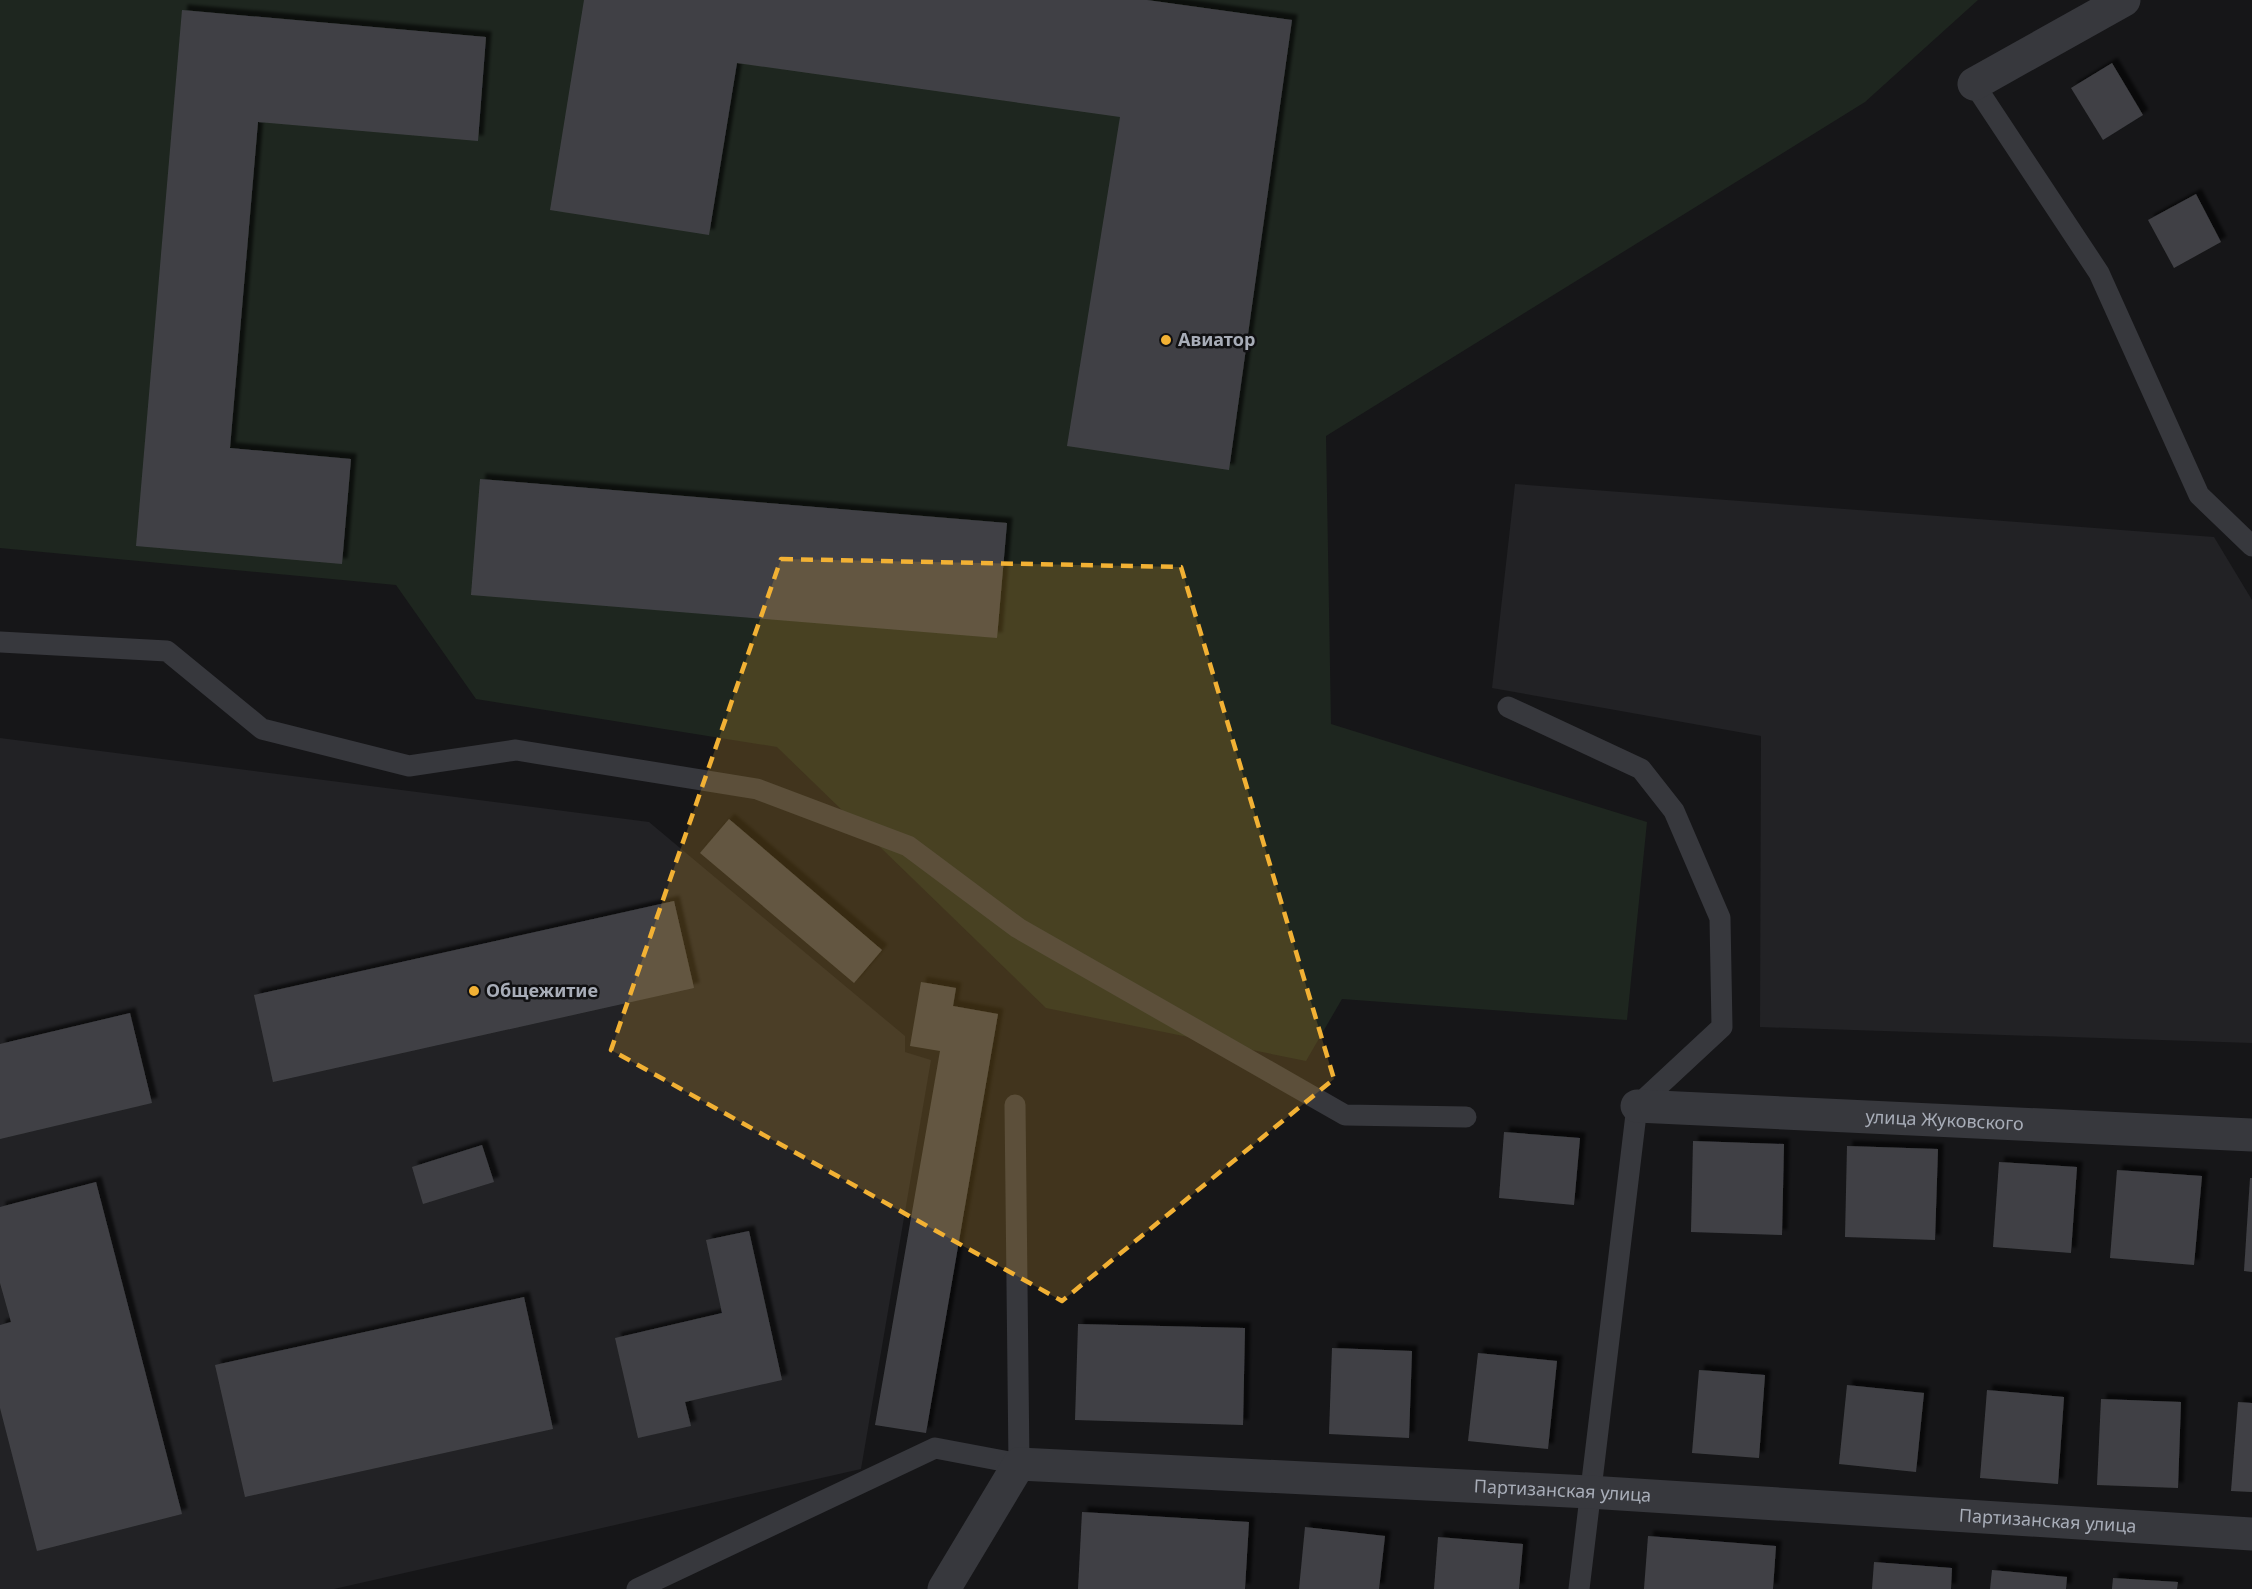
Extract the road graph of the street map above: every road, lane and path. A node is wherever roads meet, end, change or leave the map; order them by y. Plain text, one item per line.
1 (2124, 0) edge
2 (1974, 84) joint
3 (2252, 546) edge
4 (0, 642) edge
5 (1508, 707) dead end
6 (1015, 1104) dead end
7 (1637, 1106) junction
8 (1466, 1117) dead end
9 (2252, 1135) edge
10 (1019, 1464) junction
11 (1589, 1492) junction
12 (2252, 1534) edge
13 (637, 1589) edge
14 (944, 1589) edge
15 (1579, 1589) edge

1 - 2 street
2 - 3 lane
4 - 8 lane
5 - 7 lane
6 - 10 lane
7 - 9 street, улица Жуковского
7 - 11 lane
10 - 11 street, Партизанская улица
10 - 13 lane
10 - 14 street
11 - 12 street, Партизанская улица
11 - 15 lane

